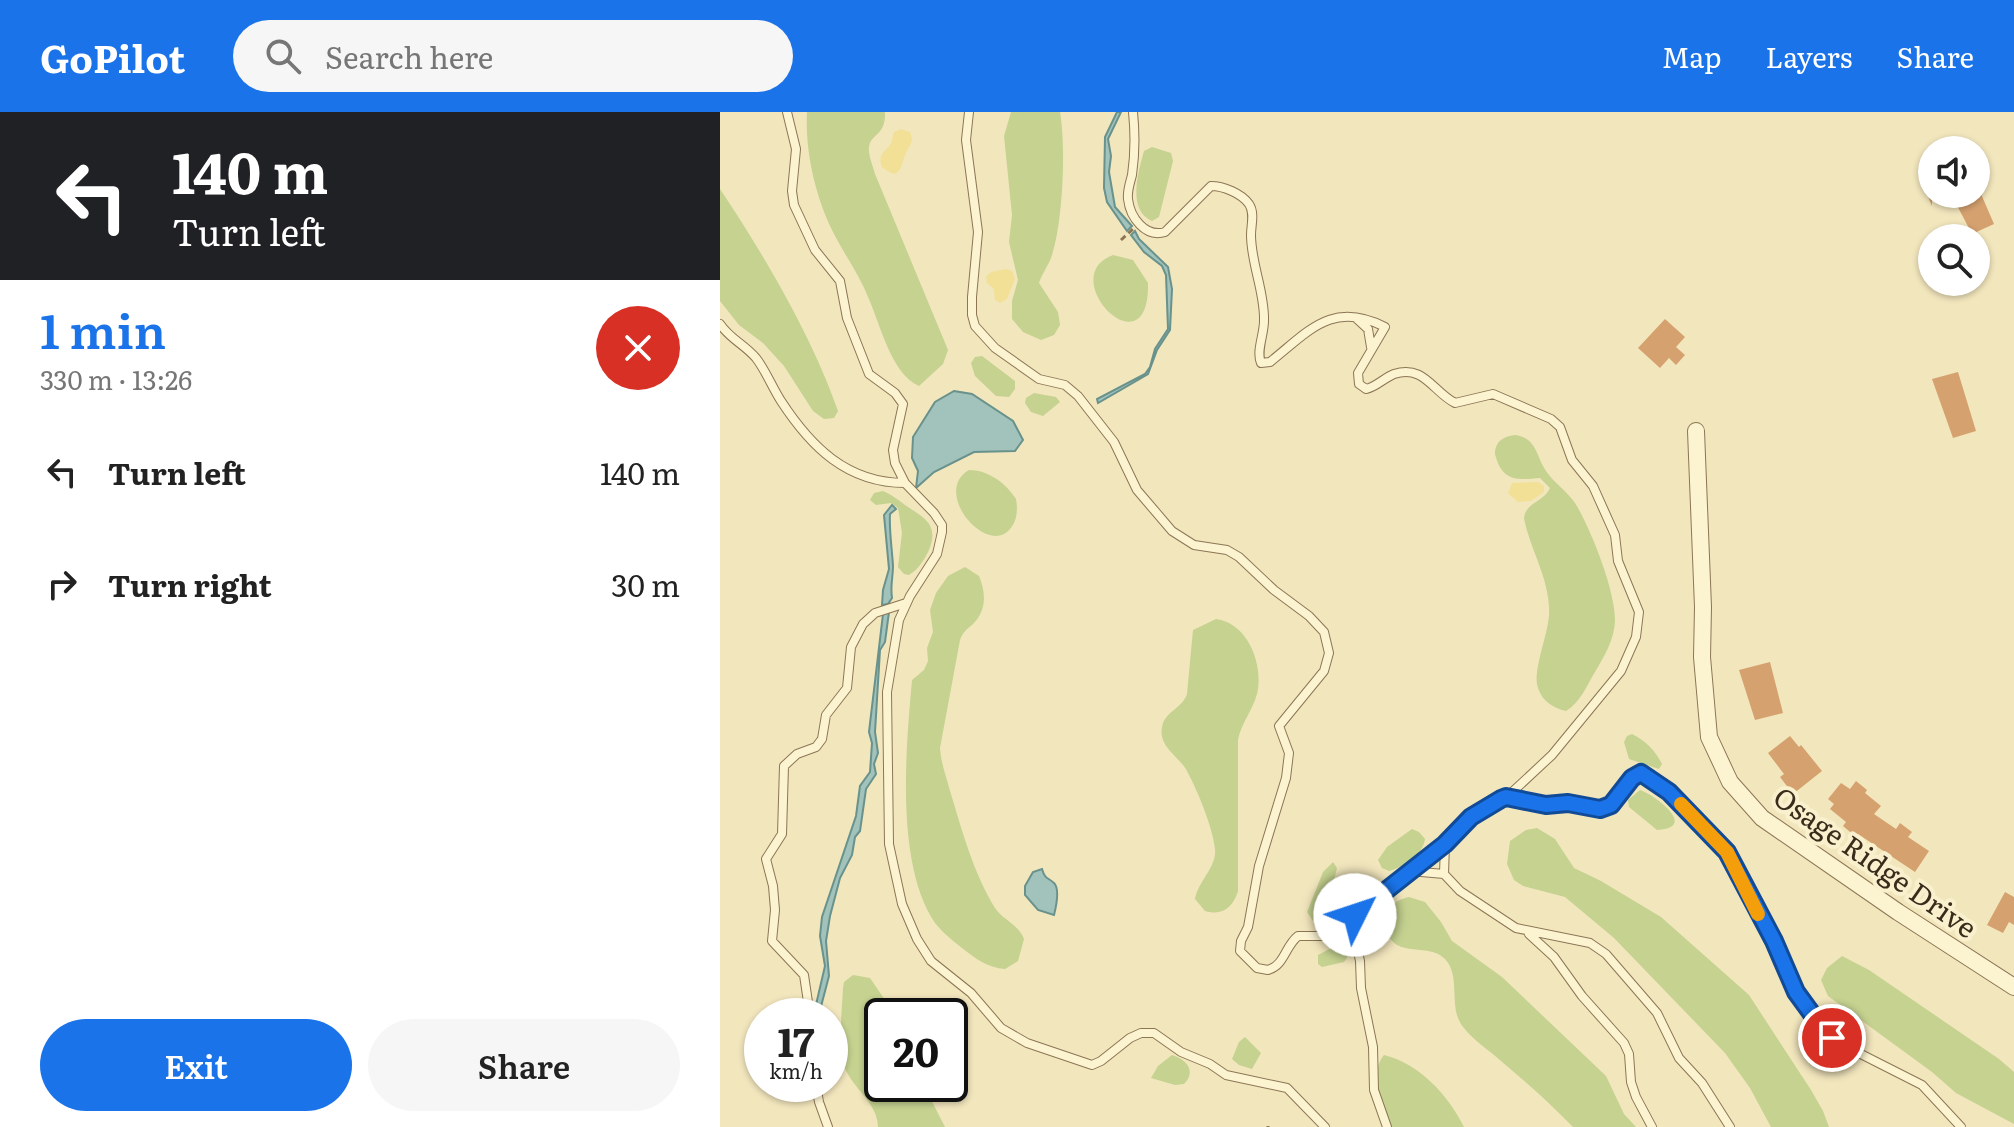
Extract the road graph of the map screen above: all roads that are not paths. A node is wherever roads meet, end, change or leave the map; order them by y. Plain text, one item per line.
1 (787, 112) edge
2 (969, 112) edge
3 (1133, 112) edge
4 (1355, 318) junction
5 (720, 324) edge
6 (1370, 352) junction
7 (1696, 431) dead end
8 (905, 483) junction
9 (906, 603) junction
10 (1506, 797) junction
11 (1445, 844) junction
12 (1410, 871) junction
13 (1444, 874) junction
14 (1351, 926) junction
15 (1526, 932) junction
16 (2014, 987) edge
17 (807, 998) edge
18 (819, 1102) edge
19 (828, 1127) edge
20 (1325, 1127) edge
21 (1387, 1127) edge
22 (1652, 1127) edge
23 (1730, 1127) edge
24 (1961, 1127) edge

1 - 8 lane
2 - 14 lane
3 - 4 lane
4 - 6 lane
4 - 6 lane
5 - 8 lane
6 - 10 lane
7 - 16 street, Osage Ridge Drive
8 - 9 lane
9 - 17 lane
9 - 20 lane
10 - 11 lane
10 - 24 lane
11 - 12 lane
11 - 13 lane
12 - 13 lane
12 - 14 lane
13 - 15 lane
14 - 21 lane
15 - 22 lane
15 - 23 lane
18 - 19 lane

